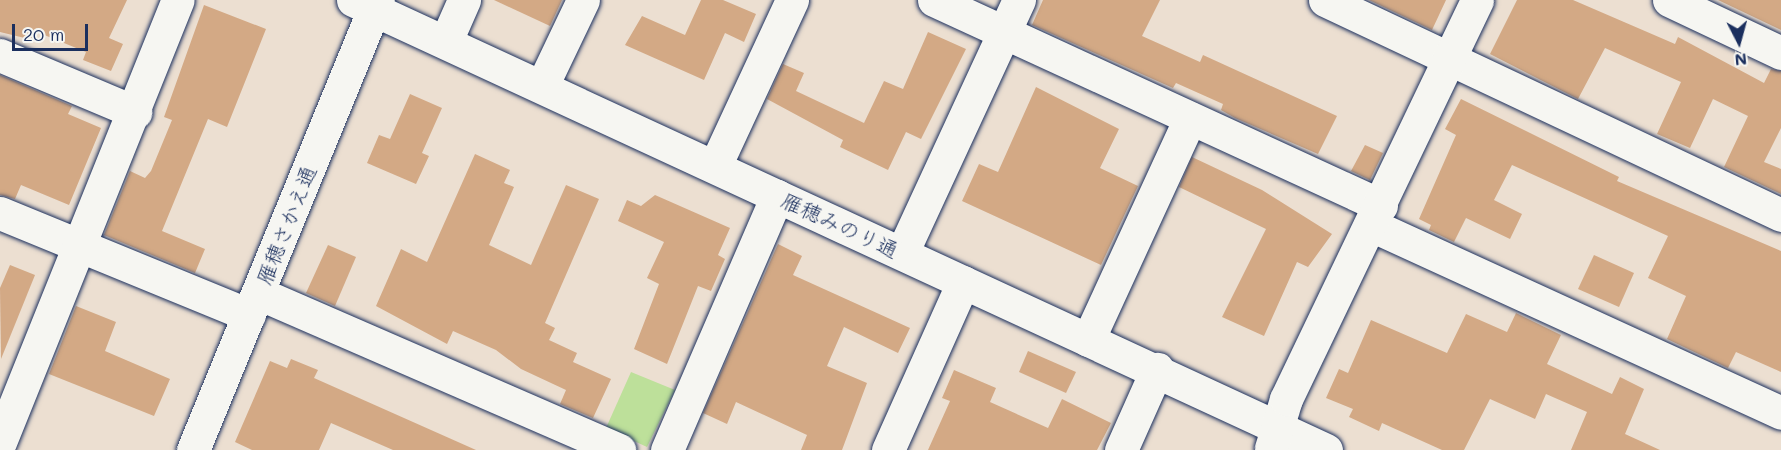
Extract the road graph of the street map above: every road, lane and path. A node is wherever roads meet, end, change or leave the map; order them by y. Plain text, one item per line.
1 (178, 0) edge
2 (464, 0) edge
3 (583, 0) edge
4 (792, 0) edge
5 (934, 0) edge
6 (1019, 0) edge
7 (1325, 0) edge
8 (1477, 0) edge
9 (1669, 0) edge
10 (369, 3) edge
11 (1004, 32) junction
12 (446, 41) junction
13 (1781, 53) edge
14 (0, 55) edge
15 (1450, 59) junction
16 (542, 86) junction
17 (135, 112) junction
18 (1190, 118) junction
19 (715, 166) junction
20 (777, 196) junction
21 (0, 213) edge
22 (1781, 215) edge
23 (1376, 216) junction
24 (81, 245) junction
25 (902, 253) junction
26 (963, 282) junction
27 (253, 304) junction
28 (1088, 340) junction
29 (1157, 369) junction
30 (7, 403) edge
31 (1781, 413) edge
32 (1275, 440) edge
33 (0, 442) edge
34 (193, 450) edge
35 (619, 450) edge
36 (667, 450) edge
37 (888, 450) edge
38 (1121, 450) edge
39 (1326, 450) edge

1 - 17 street
2 - 12 street
3 - 16 street
4 - 19 street
5 - 11 street
6 - 11 street
7 - 15 street
8 - 15 street
9 - 13 street
10 - 12 street, 雁穂みのり通
10 - 27 street, 雁穂さかえ通
11 - 18 street
11 - 25 street
12 - 16 street, 雁穂みのり通
14 - 17 street
15 - 22 street
15 - 23 street
16 - 19 street, 雁穂みのり通
17 - 24 street
18 - 23 street
18 - 28 street
19 - 20 street, 雁穂みのり通
20 - 25 street, 雁穂みのり通
20 - 36 street
21 - 24 street
23 - 31 street
23 - 32 street
24 - 27 street
24 - 30 street
25 - 26 street, 雁穂みのり通
26 - 28 street, 雁穂みのり通
26 - 37 street
27 - 34 street, 雁穂さかえ通
27 - 35 street
28 - 29 street, 雁穂みのり通
29 - 32 street, 雁穂みのり通
29 - 38 street
30 - 33 street
32 - 39 street, 雁穂みのり通

